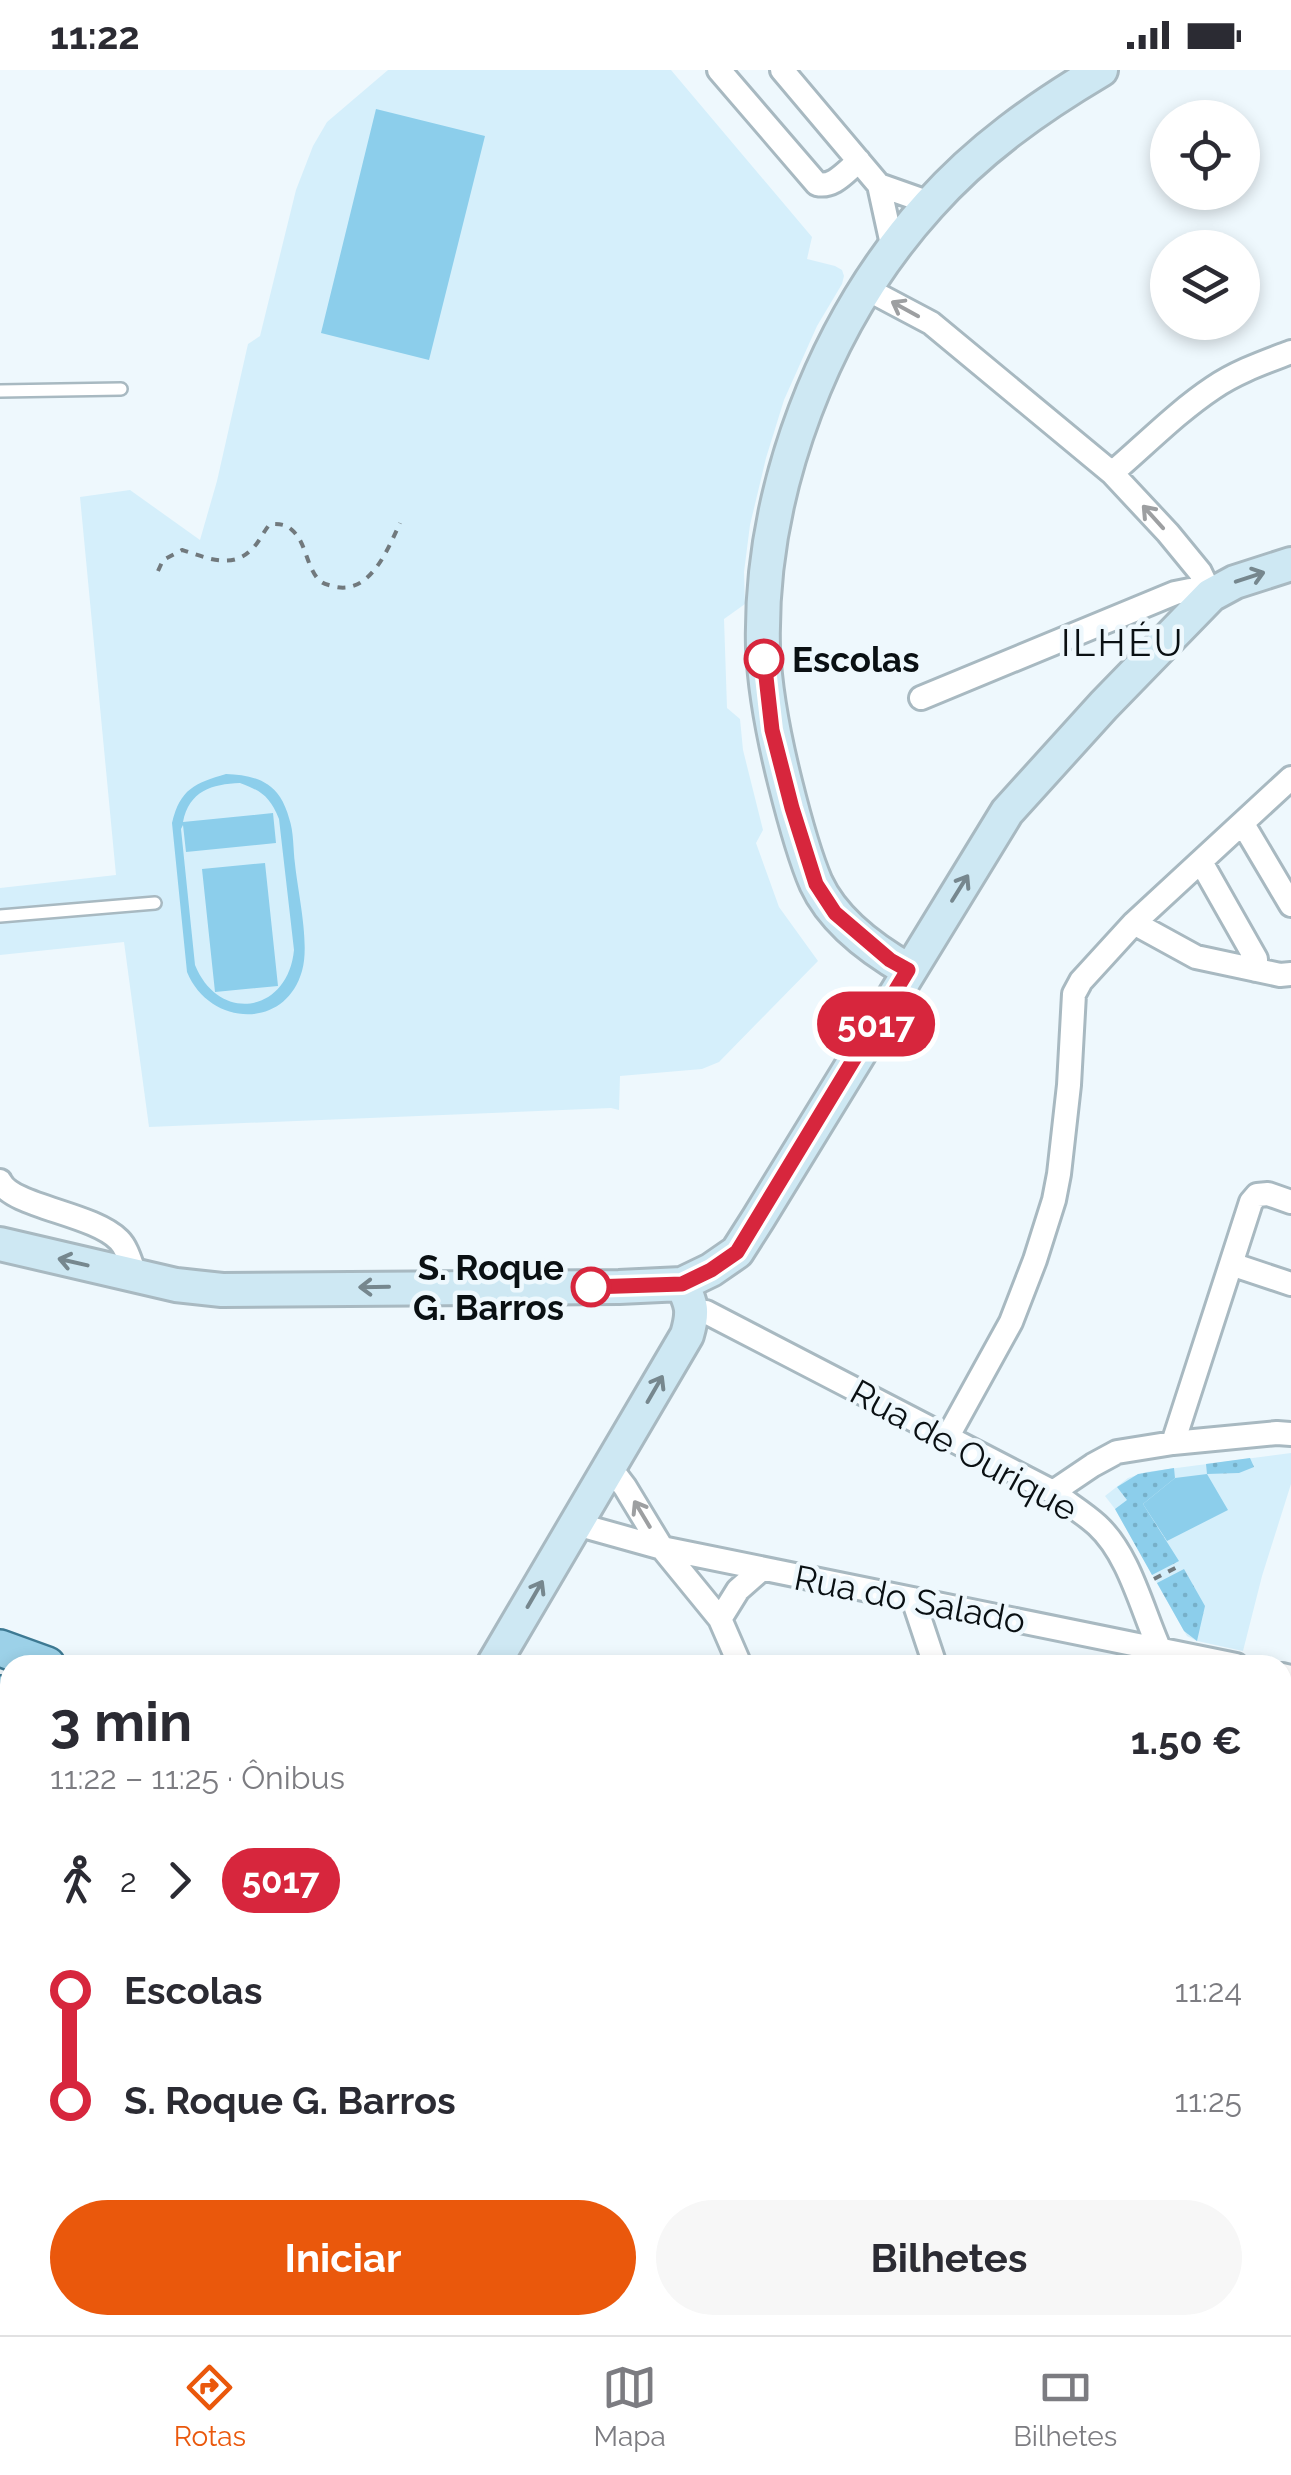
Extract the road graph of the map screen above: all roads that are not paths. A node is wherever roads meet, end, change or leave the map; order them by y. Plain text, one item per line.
1 (719, 70) edge
2 (782, 70) edge
3 (1101, 70) edge
4 (858, 161) junction
5 (879, 185) junction
6 (930, 203) junction
7 (892, 249) junction
8 (865, 288) junction
9 (1291, 352) edge
10 (120, 388) dead end
11 (0, 391) edge
12 (1112, 474) junction
13 (1291, 564) edge
14 (1211, 594) junction
15 (920, 698) dead end
16 (1289, 787) edge
17 (1243, 824) junction
18 (1202, 862) junction
19 (156, 903) dead end
20 (1291, 906) edge
21 (0, 916) edge
22 (1134, 924) junction
23 (908, 970) junction
24 (1256, 970) junction
25 (1291, 974) edge
26 (0, 1181) edge
27 (1291, 1202) edge
28 (4, 1251) edge
29 (737, 1252) junction
30 (1232, 1264) junction
31 (136, 1276) junction
32 (682, 1284) junction
33 (1291, 1284) edge
34 (696, 1323) junction
35 (1291, 1434) edge
36 (947, 1438) junction
37 (1174, 1443) junction
38 (610, 1466) junction
39 (1053, 1492) junction
40 (576, 1524) junction
41 (662, 1548) junction
42 (762, 1569) junction
43 (913, 1599) junction
44 (720, 1619) junction
45 (499, 1655) edge
46 (736, 1655) edge
47 (932, 1655) edge
48 (1153, 1655) edge
49 (1161, 1655) edge

1 - 4 street
2 - 4 street
3 - 6 main road
4 - 5 street
5 - 6 street
5 - 7 street
6 - 7 main road
7 - 8 main road
12 -> 8 street
8 - 23 main road
9 - 12 street
10 - 11 lane
14 -> 12 street
14 -> 13 main road
14 - 15 street
23 -> 14 main road
16 - 17 street
17 - 18 street
17 - 20 street
18 - 22 street
18 - 24 street
19 - 21 lane
22 - 24 street
22 - 36 street
23 - 29 main road
24 - 25 street
26 - 31 street
27 - 30 street
31 -> 28 main road
29 - 32 main road
29 - 34 main road
30 - 33 street
30 - 37 street
32 -> 31 main road
32 - 34 main road
34 - 36 street, Rua de Ourique
38 -> 34 main road
35 - 37 street
36 - 39 street, Rua de Ourique
37 - 39 street
38 - 40 main road
41 -> 38 street
39 - 49 street, Rua de Ourique
40 - 41 street, Rua do Salado
45 -> 40 main road
41 - 42 street, Rua do Salado
41 - 44 street
42 - 43 street, Rua do Salado
42 - 44 street
43 - 47 street
43 - 48 street, Rua do Salado
44 - 46 street

